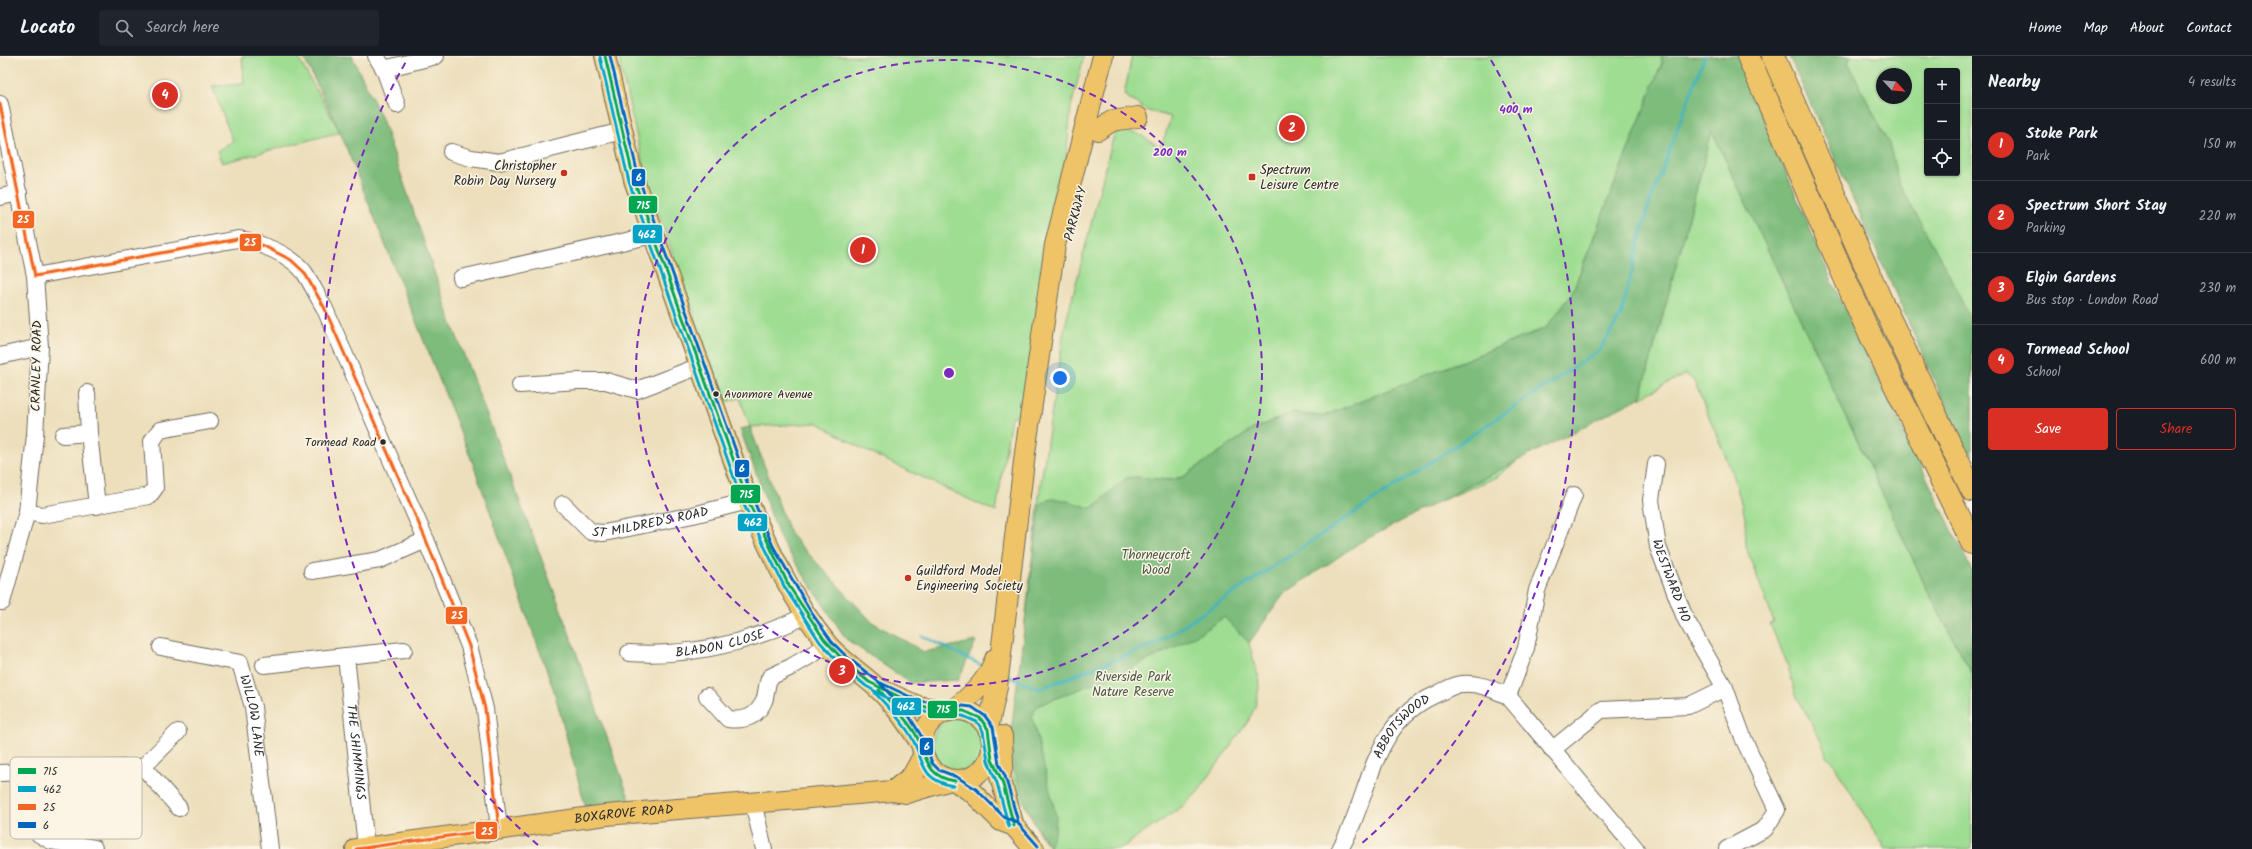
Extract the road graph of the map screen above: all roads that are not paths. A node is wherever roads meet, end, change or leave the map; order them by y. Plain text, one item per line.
1 (436, 56) edge
2 (605, 56) edge
3 (1103, 56) edge
4 (1117, 56) edge
5 (1748, 56) edge
6 (1773, 56) edge
7 (380, 62) edge
8 (0, 104) edge
9 (397, 105) dead end
10 (1138, 117) dead end
11 (1098, 130) junction
12 (622, 131) junction
13 (451, 152) dead end
14 (19, 193) junction
15 (0, 197) edge
16 (653, 235) junction
17 (35, 276) junction
18 (461, 278) dead end
19 (40, 347) junction
20 (0, 356) edge
21 (700, 366) junction
22 (1037, 372) junction
23 (520, 385) dead end
24 (87, 393) dead end
25 (210, 421) dead end
26 (89, 433) junction
27 (63, 435) dead end
28 (1656, 464) dead end
29 (1972, 490) edge
30 (1574, 495) dead end
31 (748, 501) junction
32 (563, 504) dead end
33 (97, 506) junction
34 (27, 512) junction
35 (426, 540) junction
36 (1972, 543) edge
37 (312, 571) dead end
38 (0, 602) edge
39 (807, 615) junction
40 (1005, 616) junction
41 (828, 645) junction
42 (161, 647) dead end
43 (404, 650) dead end
44 (629, 653) dead end
45 (346, 656) junction
46 (264, 665) dead end
47 (877, 687) junction
48 (1725, 688) junction
49 (707, 696) dead end
50 (1508, 696) junction
51 (951, 710) junction
52 (988, 728) junction
53 (178, 732) dead end
54 (992, 749) junction
55 (922, 750) junction
56 (1552, 750) junction
57 (143, 767) joint
58 (0, 773) edge
59 (10, 773) edge
60 (1000, 777) junction
61 (953, 780) junction
62 (893, 791) junction
63 (753, 802) junction
64 (179, 808) dead end
65 (1014, 826) junction
66 (499, 829) junction
67 (48, 839) edge
68 (418, 845) edge
69 (1348, 845) edge
70 (94, 848) dead end
71 (361, 848) edge
72 (270, 849) edge
73 (764, 849) edge
74 (1034, 849) edge
75 (1636, 849) edge
76 (1727, 849) edge

1 - 7 street
2 - 12 main road
3 - 22 main road, PARKWAY
4 - 11 main road, PARKWAY
5 - 36 highway
6 - 29 highway
7 - 9 street
8 - 14 street, CRANLEY ROAD
10 - 11 main road
11 - 22 main road, PARKWAY
12 - 13 street
12 - 16 main road
14 - 15 street
14 - 17 street, CRANLEY ROAD
16 - 18 street
16 - 21 main road
17 - 19 street, CRANLEY ROAD
17 - 35 street
19 - 20 street
19 - 34 street, CRANLEY ROAD
21 - 23 street
21 - 31 main road
22 - 40 main road, PARKWAY
24 - 26 street
25 - 33 street
26 - 27 street
26 - 33 street
28 - 48 street, WESTWARD HO
30 - 50 street
31 - 32 street, ST MILDRED'S ROAD
31 - 39 main road
33 - 34 street
34 - 38 street, CRANLEY ROAD
35 - 37 street
35 - 66 street
39 - 41 main road
39 - 44 street, BLADON CLOSE
40 - 51 main road
40 - 52 main road
40 - 60 main road
41 - 47 main road
41 - 49 street
42 - 72 street, WILLOW LANE
43 - 45 street
45 - 46 street
45 - 71 street, THE SHIMMINGS
47 - 51 main road
47 - 55 main road
48 - 56 street
48 - 76 street, WESTWARD HO
50 - 56 street, ABBOTSWOOD
50 - 69 street, ABBOTSWOOD
51 - 52 main road
51 - 55 main road
52 - 54 main road
53 - 57 street
54 - 60 main road
54 - 61 main road
55 - 61 main road
55 - 62 main road
56 - 75 street, ABBOTSWOOD
57 - 64 street
58 - 59 street
60 - 65 main road
61 - 62 main road, BOXGROVE ROAD
61 - 65 main road
62 - 63 main road, BOXGROVE ROAD
63 - 66 main road, BOXGROVE ROAD
63 - 73 street
65 - 74 main road
66 - 68 main road, BOXGROVE ROAD
67 - 70 street
68 - 71 main road, BOXGROVE ROAD

